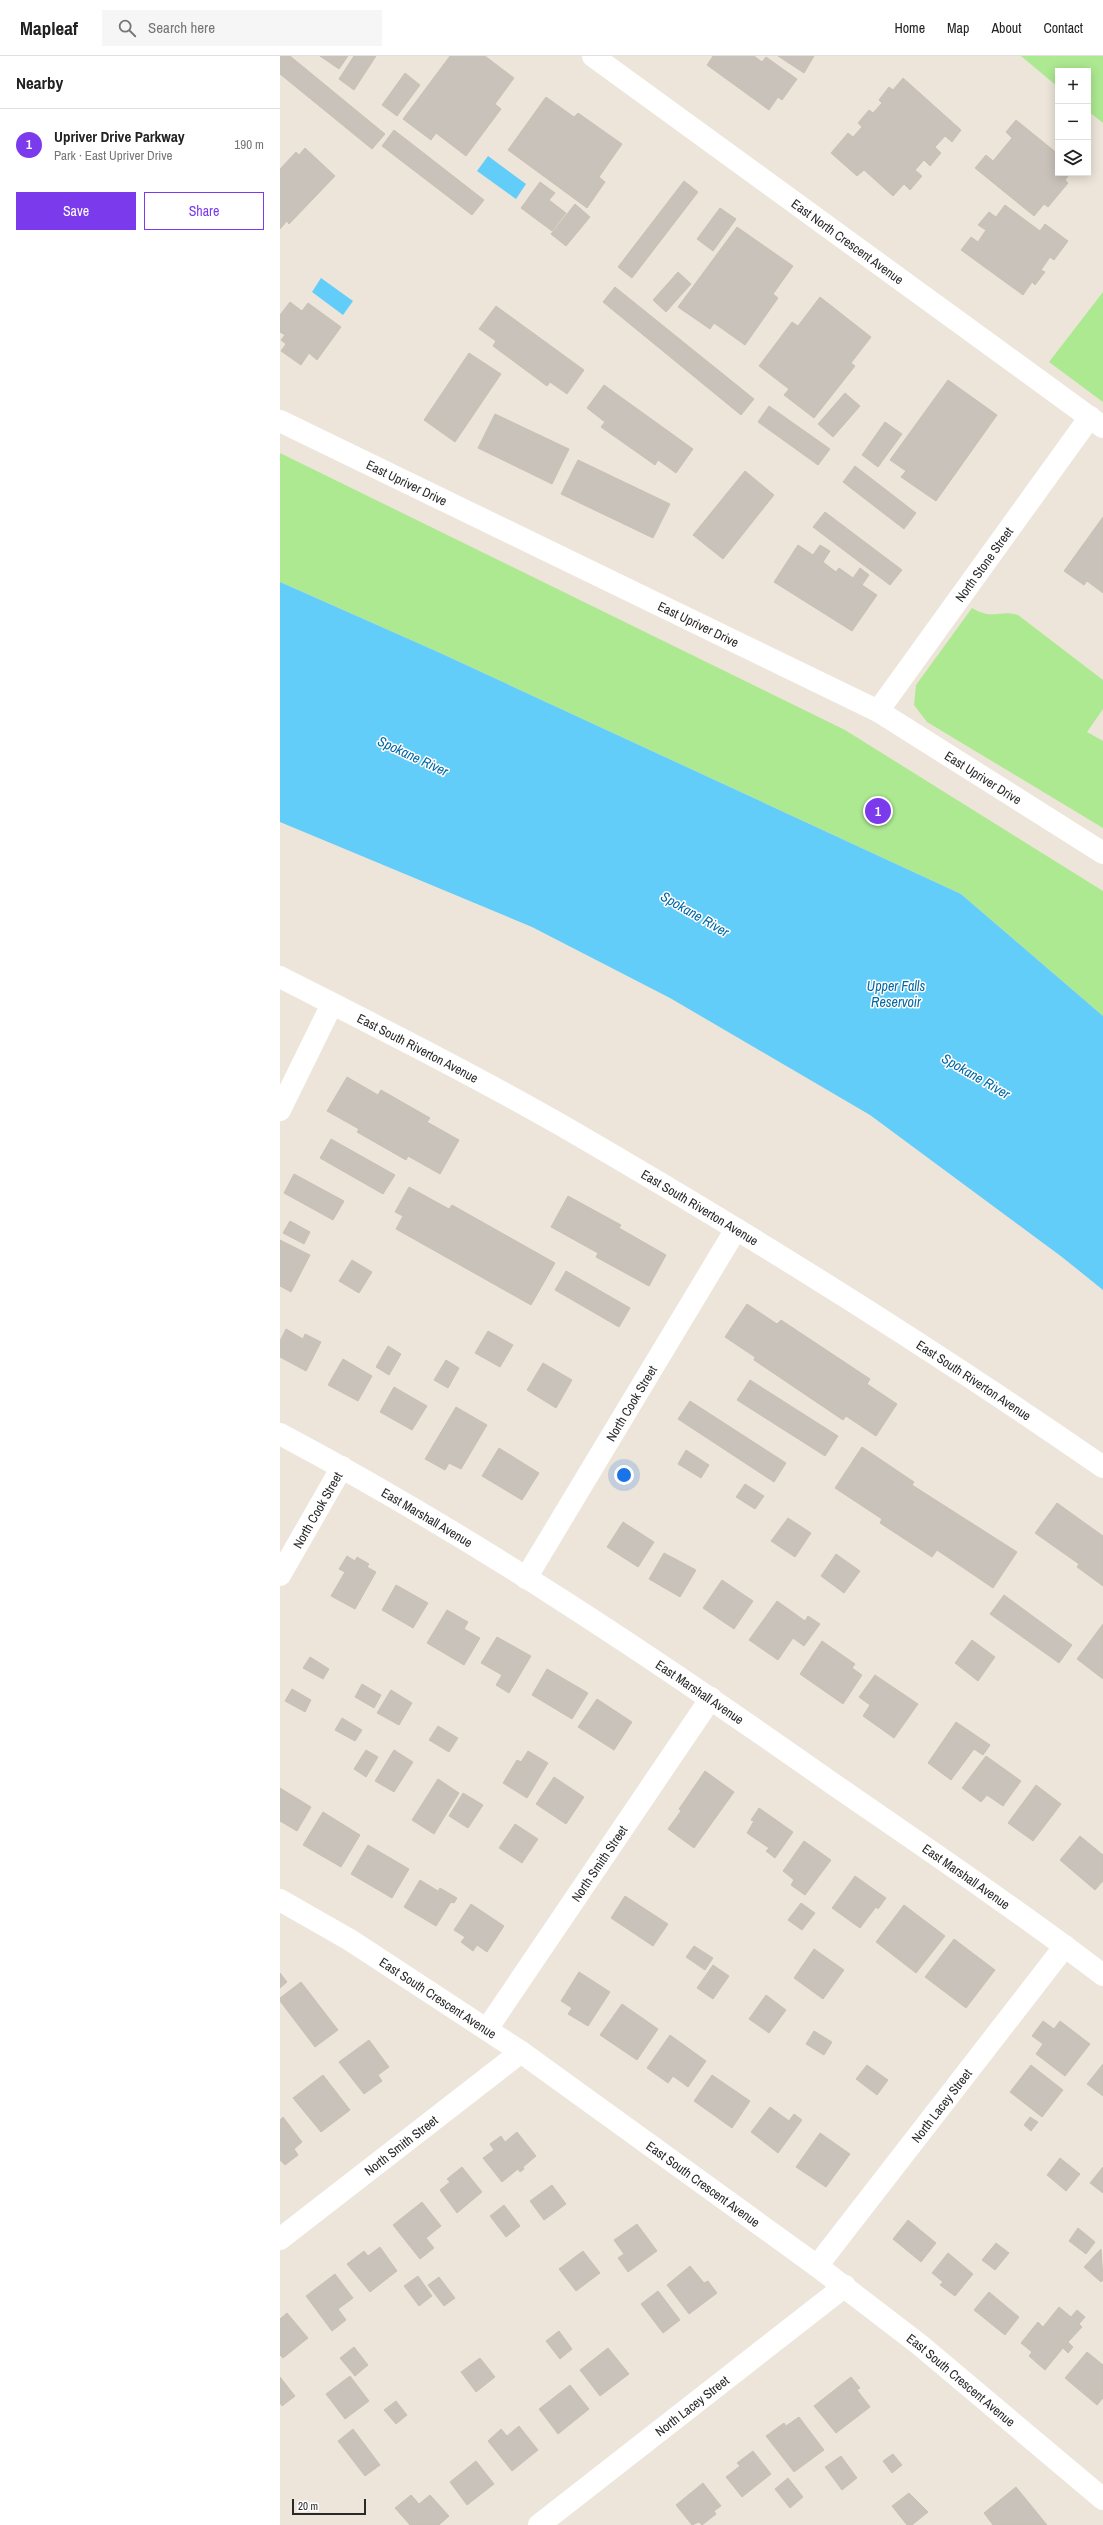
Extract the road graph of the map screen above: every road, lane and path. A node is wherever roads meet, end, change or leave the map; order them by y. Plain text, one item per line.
1 (593, 56) edge
2 (280, 421) edge
3 (1096, 422) edge
4 (878, 711) junction
5 (1103, 853) edge
6 (280, 977) edge
7 (332, 1004) junction
8 (280, 1110) edge
9 (736, 1229) junction
10 (280, 1434) edge
11 (342, 1466) junction
12 (1103, 1467) edge
13 (280, 1574) edge
14 (526, 1578) junction
15 (711, 1698) junction
16 (280, 1900) edge
17 (1065, 1946) junction
18 (1103, 1975) edge
19 (486, 2029) junction
20 (521, 2052) junction
21 (280, 2239) edge
22 (817, 2266) junction
23 (845, 2286) junction
24 (1103, 2499) edge
25 (539, 2525) edge

1 - 3 street, East North Crescent Avenue
2 - 4 street, East Upriver Drive
3 - 4 street, North Stone Street
4 - 5 street, East Upriver Drive
6 - 7 street, East South Riverton Avenue
7 - 8 street
7 - 9 street, East South Riverton Avenue
9 - 12 street, East South Riverton Avenue
9 - 14 street, North Cook Street
10 - 11 street, East Marshall Avenue
11 - 13 street, North Cook Street
11 - 14 street, East Marshall Avenue
14 - 15 street, East Marshall Avenue
15 - 17 street, East Marshall Avenue
15 - 19 street, North Smith Street
16 - 19 street, East South Crescent Avenue
17 - 18 street, East Marshall Avenue
17 - 22 street, North Lacey Street
19 - 20 street, East South Crescent Avenue
20 - 21 street, North Smith Street
20 - 22 street, East South Crescent Avenue
22 - 23 street, East South Crescent Avenue
23 - 24 street, East South Crescent Avenue
23 - 25 street, North Lacey Street

